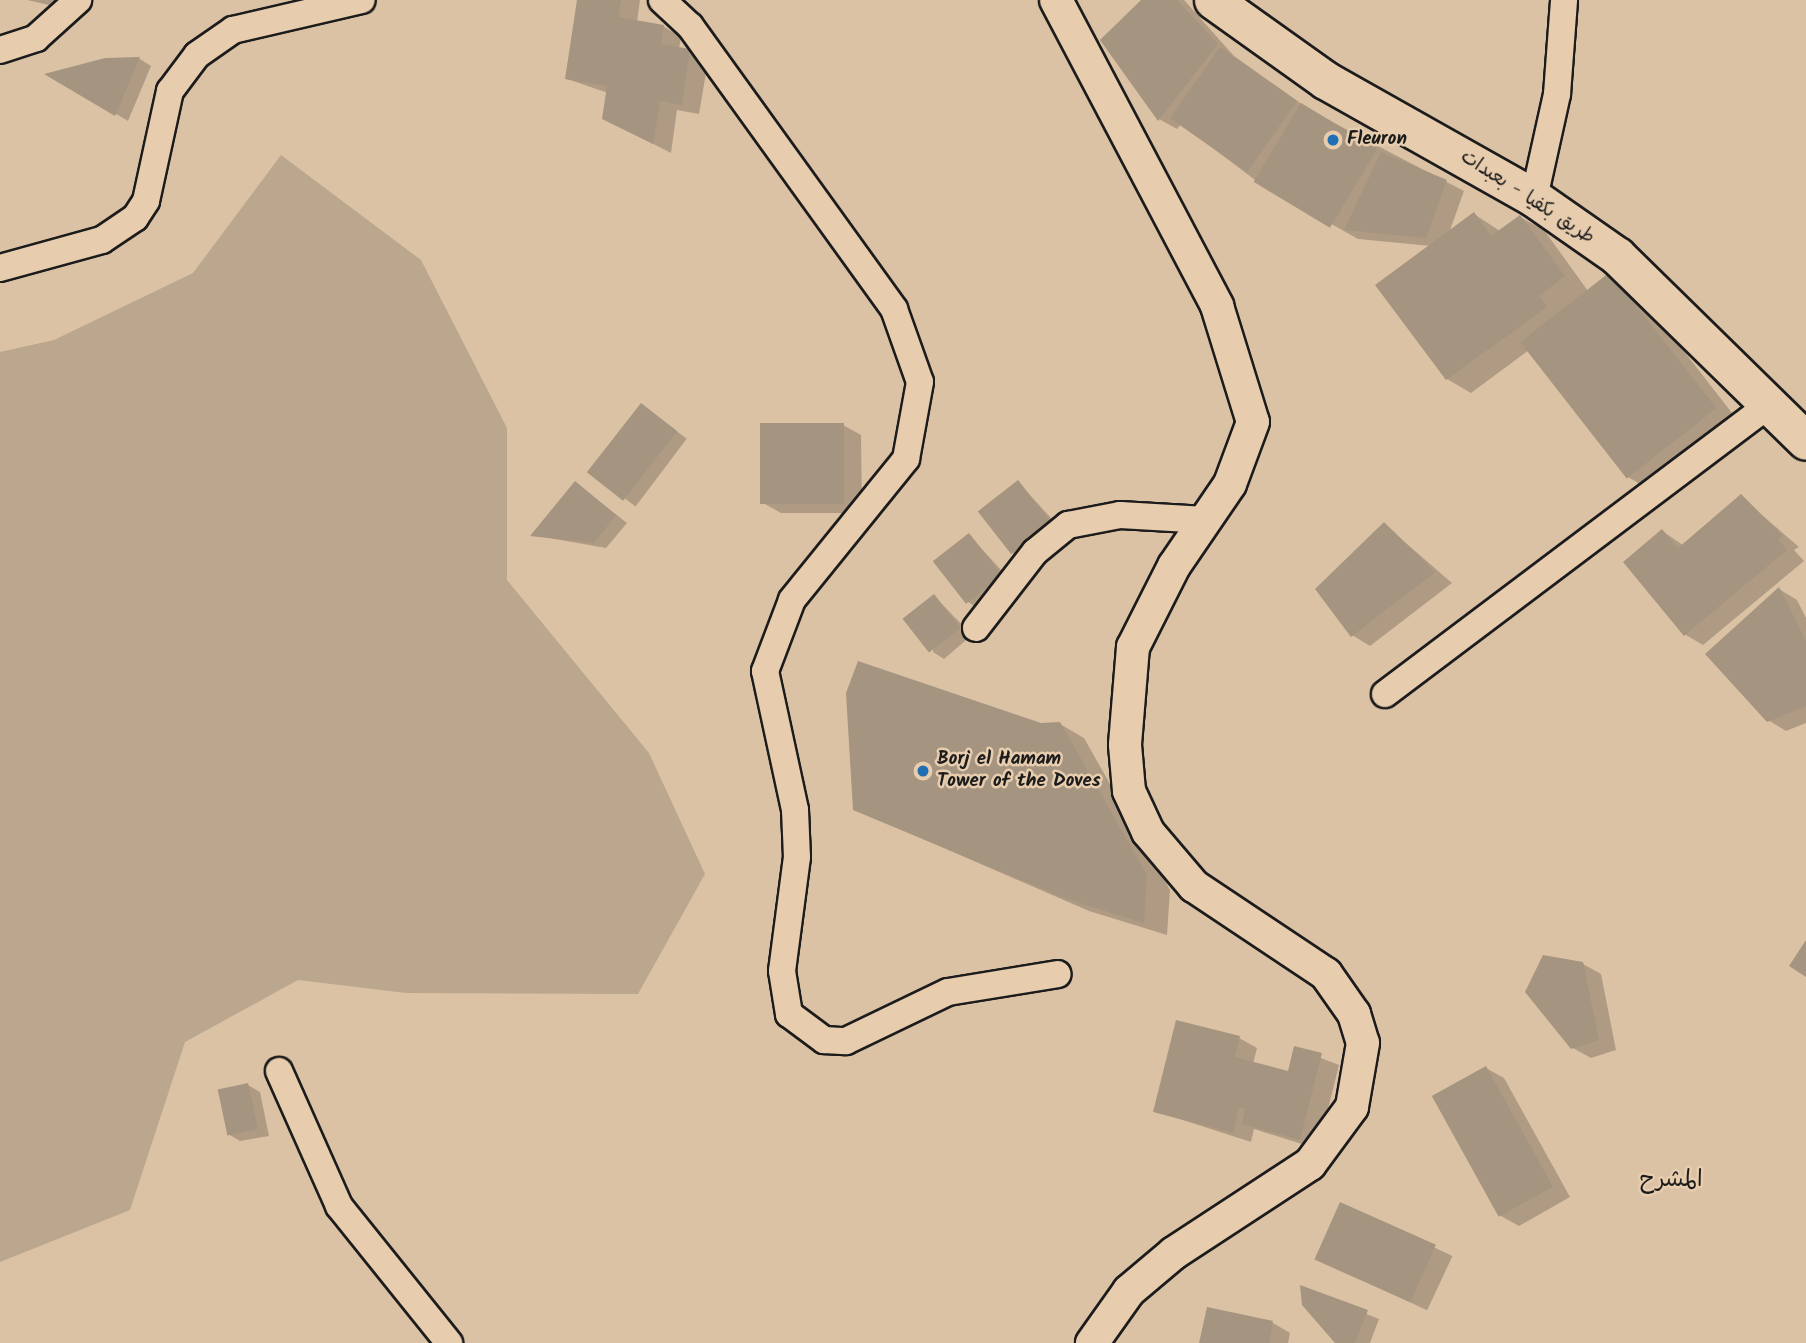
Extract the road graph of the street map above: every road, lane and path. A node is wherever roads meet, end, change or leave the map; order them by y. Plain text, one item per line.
1 (78, 0) edge
2 (362, 0) edge
3 (662, 0) edge
4 (1056, 0) edge
5 (1213, 0) edge
6 (1564, 0) edge
7 (0, 50) edge
8 (1534, 198) junction
9 (0, 268) edge
10 (1772, 402) junction
11 (1806, 441) edge
12 (1206, 520) junction
13 (976, 628) dead end
14 (1385, 694) dead end
15 (1058, 975) dead end
16 (279, 1070) dead end
17 (449, 1343) edge
18 (1092, 1343) edge

1 - 7 street
2 - 9 street
3 - 15 street
4 - 12 street
5 - 8 main road, طريق بكفيا - بعبدات
6 - 8 street
8 - 10 main road, طريق بكفيا - بعبدات
10 - 11 main road, طريق بكفيا - بعبدات
10 - 14 street
12 - 13 street
12 - 18 street
16 - 17 street

